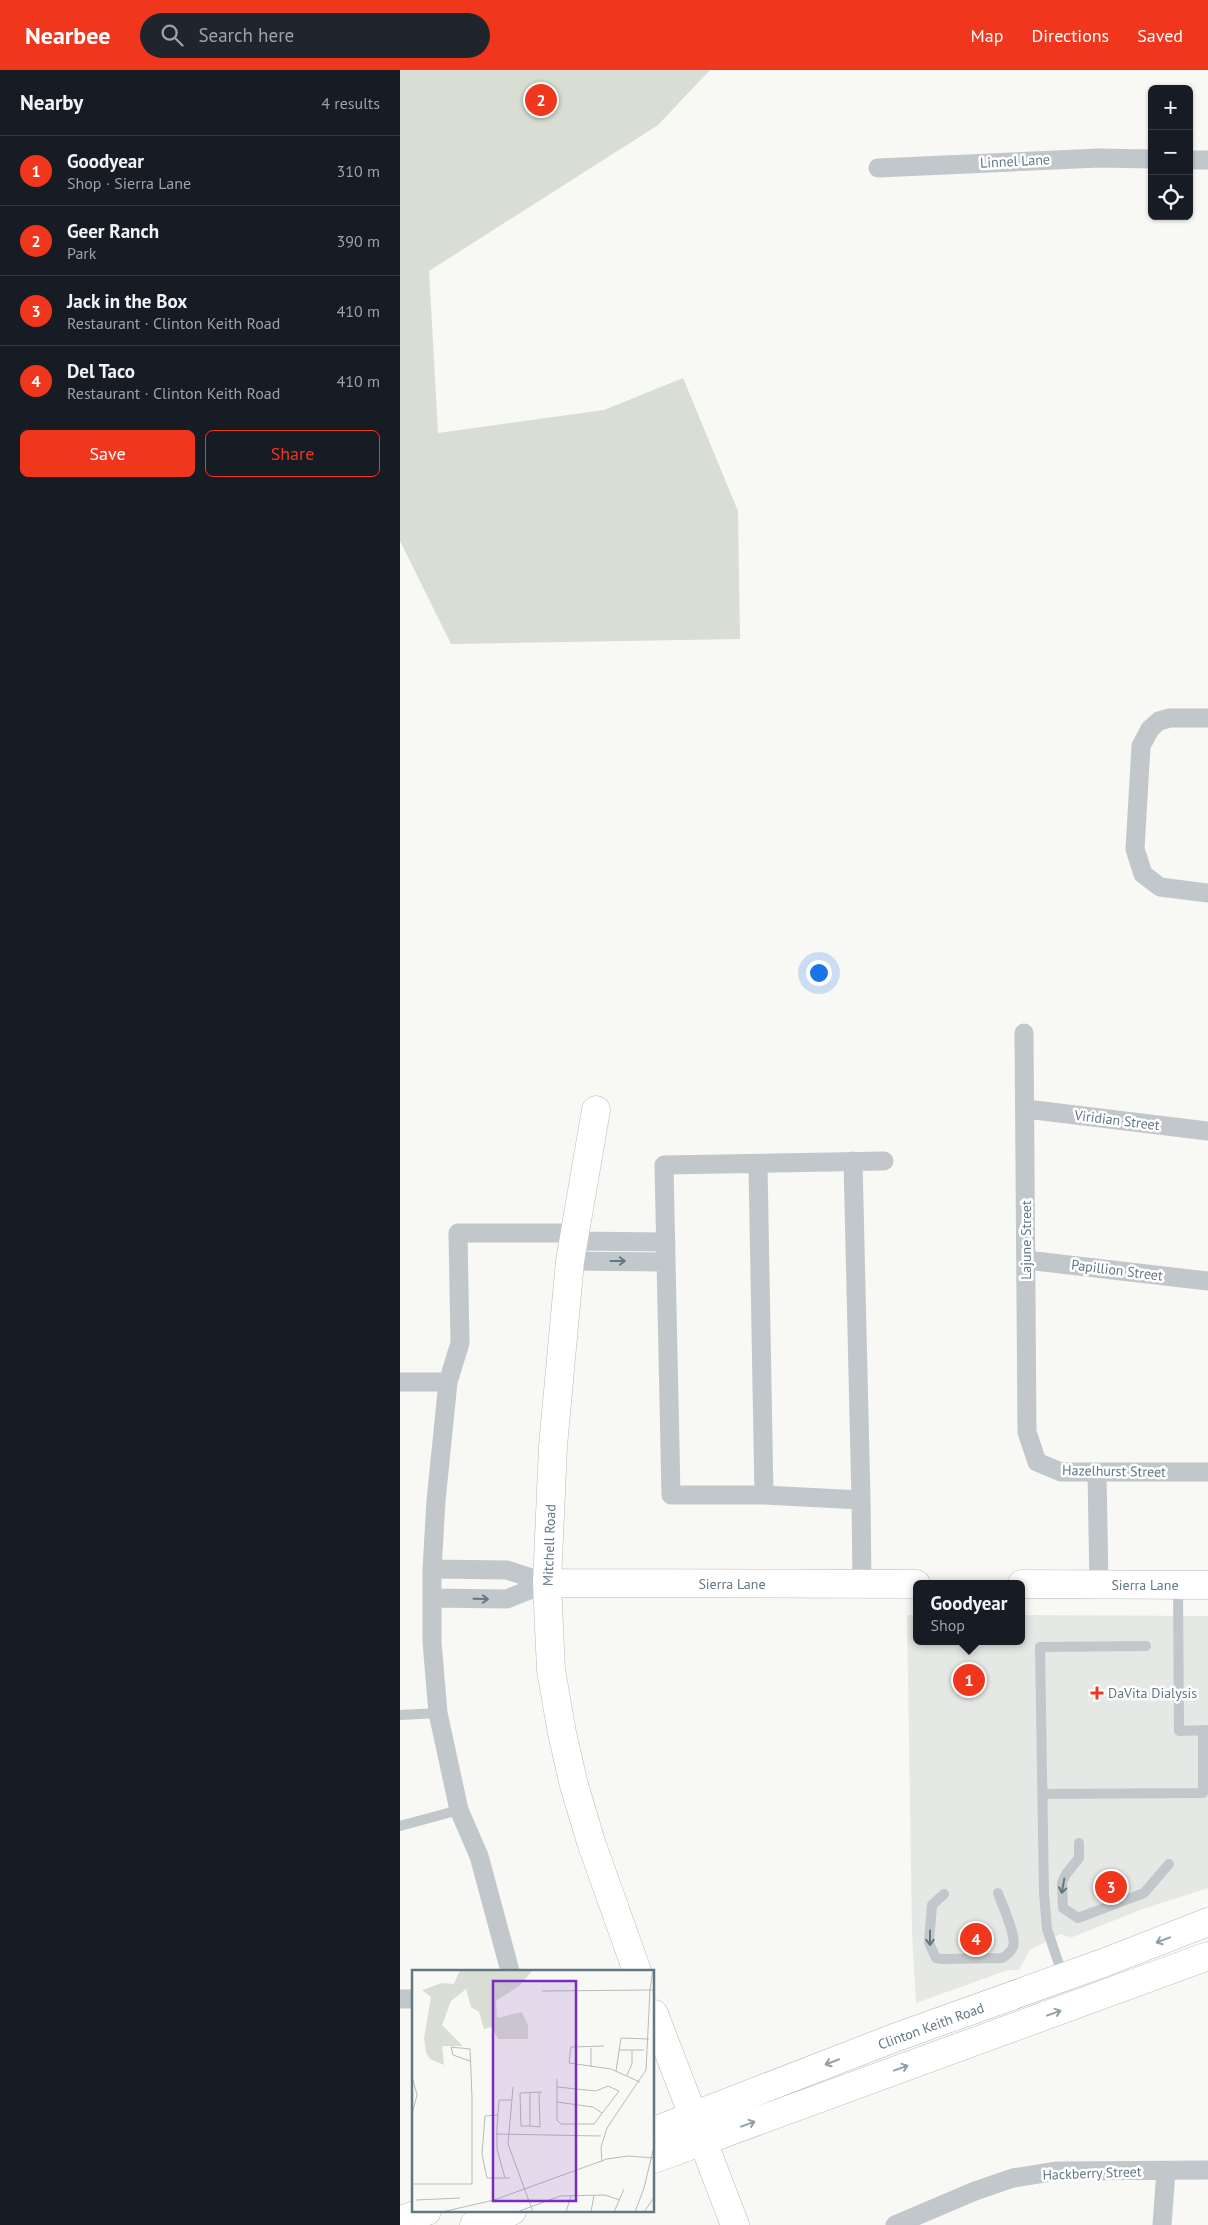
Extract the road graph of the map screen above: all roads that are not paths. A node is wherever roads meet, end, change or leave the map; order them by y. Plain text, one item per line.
1 (1148, 159) edge
2 (1193, 160) edge
3 (1208, 160) edge
4 (878, 168) dead end
5 (1208, 718) edge
6 (1208, 893) edge
7 (1024, 1033) dead end
8 (1026, 1109) junction
9 (596, 1110) dead end
10 (1208, 1131) edge
11 (884, 1161) dead end
12 (853, 1162) junction
13 (758, 1165) junction
14 (666, 1242) junction
15 (572, 1245) junction
16 (1026, 1260) junction
17 (666, 1262) junction
18 (1208, 1281) edge
19 (400, 1382) edge
20 (448, 1382) junction
21 (1032, 1447) joint
22 (1208, 1472) edge
23 (1097, 1473) junction
24 (764, 1496) junction
25 (861, 1500) junction
26 (432, 1569) junction
27 (547, 1583) junction
28 (862, 1584) junction
29 (913, 1584) edge
30 (1025, 1584) edge
31 (1099, 1585) junction
32 (1178, 1585) junction
33 (1208, 1585) edge
34 (432, 1598) junction
35 (1146, 1646) dead end
36 (438, 1713) junction
37 (400, 1715) edge
38 (1205, 1730) edge
39 (1042, 1794) junction
40 (459, 1810) junction
41 (400, 1826) edge
42 (1079, 1843) dead end
43 (1169, 1864) dead end
44 (998, 1893) dead end
45 (944, 1894) dead end
46 (1208, 1922) edge
47 (1208, 1956) edge
48 (510, 1970) edge
49 (637, 1970) edge
50 (1063, 1977) junction
51 (655, 2017) edge
52 (698, 2128) junction
53 (655, 2131) edge
54 (655, 2158) edge
55 (1208, 2170) edge
56 (1166, 2171) junction
57 (424, 2212) edge
58 (509, 2212) edge
59 (400, 2220) edge
60 (474, 2225) edge
61 (736, 2225) edge
62 (895, 2225) edge
63 (1162, 2225) edge

1 - 4 street, Linnel Lane
2 - 3 street
5 - 6 street
7 - 8 street, Lajune Street
8 - 10 street, Viridian Street
8 - 16 street, Lajune Street
9 - 15 street, Mitchell Road
11 - 12 street
12 - 13 street
12 - 25 street
13 - 14 street
13 - 24 street
14 - 15 street
14 - 17 street
15 -> 17 street
15 - 20 street
15 - 27 street, Mitchell Road
16 - 18 street, Papillion Street
16 - 21 street, Lajune Street
17 - 24 street
19 - 20 street
20 - 26 street
21 - 23 street, Hazelhurst Street
22 - 23 street, Hazelhurst Street
23 - 31 street
24 - 25 street
25 - 28 street
26 - 27 street
26 - 34 street
27 - 28 street, Sierra Lane
34 -> 27 street
27 - 49 street, Mitchell Road
28 - 29 street, Sierra Lane
30 - 31 street, Sierra Lane
31 - 32 street, Sierra Lane
32 - 33 street, Sierra Lane
32 - 38 lane
34 - 36 street
35 - 39 lane
36 - 37 lane
36 - 40 street
38 - 39 lane
39 - 50 lane
40 - 41 lane
40 - 48 street
42 -> 43 lane
45 -> 44 lane
46 -> 50 street, Clinton Keith Road
52 -> 47 street, Clinton Keith Road
50 -> 52 street, Clinton Keith Road
51 - 52 street
52 - 53 street, Clinton Keith Road
52 - 54 street, Clinton Keith Road
52 - 61 street
55 - 56 street, Hackberry Street
56 - 62 street, Hackberry Street
56 - 63 street
57 - 59 street
58 - 60 street

